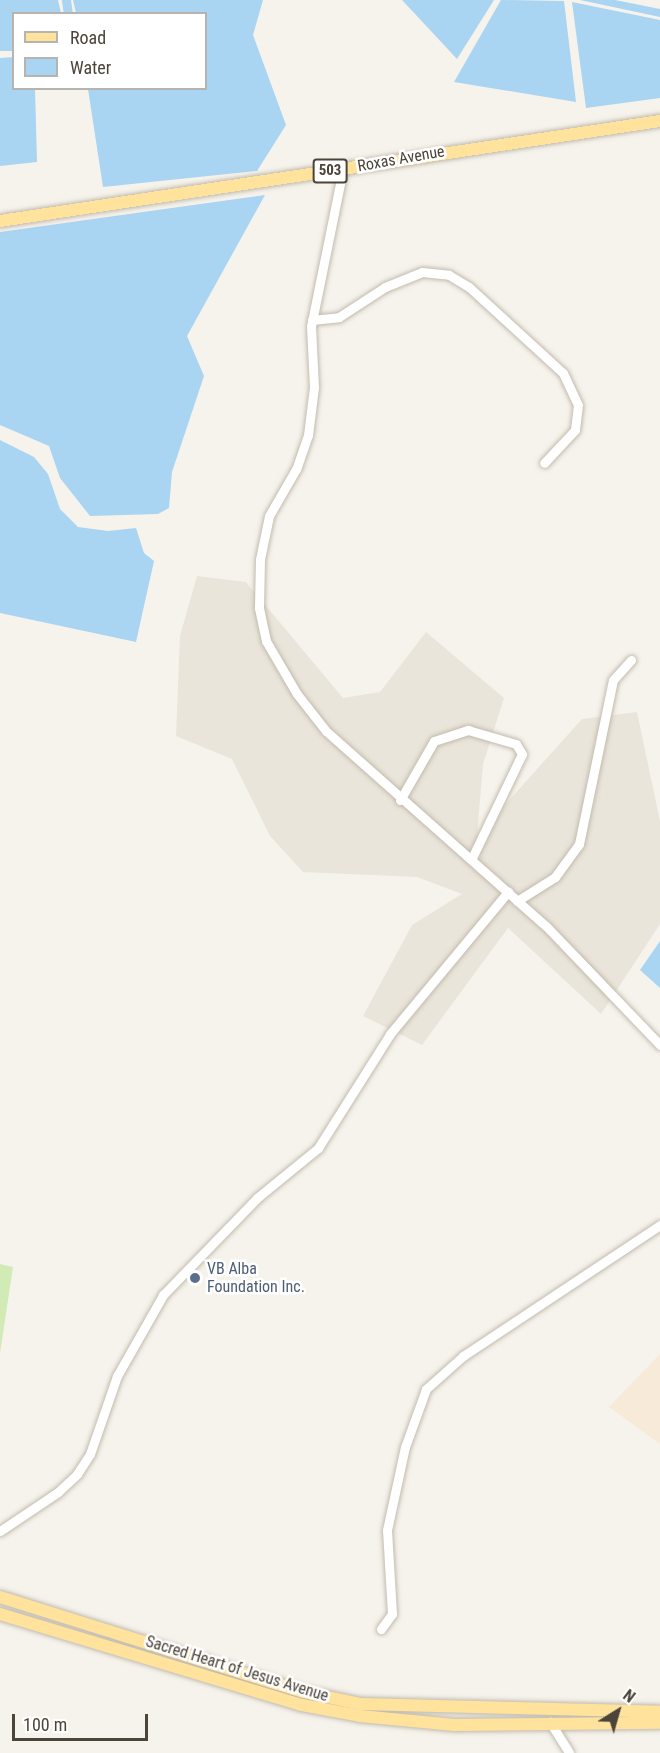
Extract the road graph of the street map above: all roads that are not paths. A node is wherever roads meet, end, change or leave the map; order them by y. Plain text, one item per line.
1 (660, 121) edge
2 (343, 169) junction
3 (0, 221) edge
4 (312, 320) junction
5 (544, 463) dead end
6 (631, 660) dead end
7 (400, 800) junction
8 (472, 858) junction
9 (508, 892) junction
10 (517, 901) junction
11 (660, 1045) edge
12 (660, 1225) edge
13 (0, 1531) edge
14 (0, 1597) edge
15 (0, 1614) edge
16 (381, 1629) dead end
17 (660, 1712) edge
18 (550, 1722) junction
19 (660, 1723) edge
20 (565, 1752) edge

1 - 2 main road, Roxas Avenue / 503
2 - 3 main road, Roxas Avenue / 503
2 - 4 street
4 - 5 street
4 - 7 street
6 - 10 street
7 - 8 street
7 - 8 street
8 - 9 street
9 - 10 street
9 - 13 street
10 - 11 street
12 - 16 street
14 - 17 main road, Sacred Heart of Jesus Avenue
15 - 18 main road, Sacred Heart of Jesus Avenue
18 - 19 main road, Sacred Heart of Jesus Avenue
18 - 20 street

